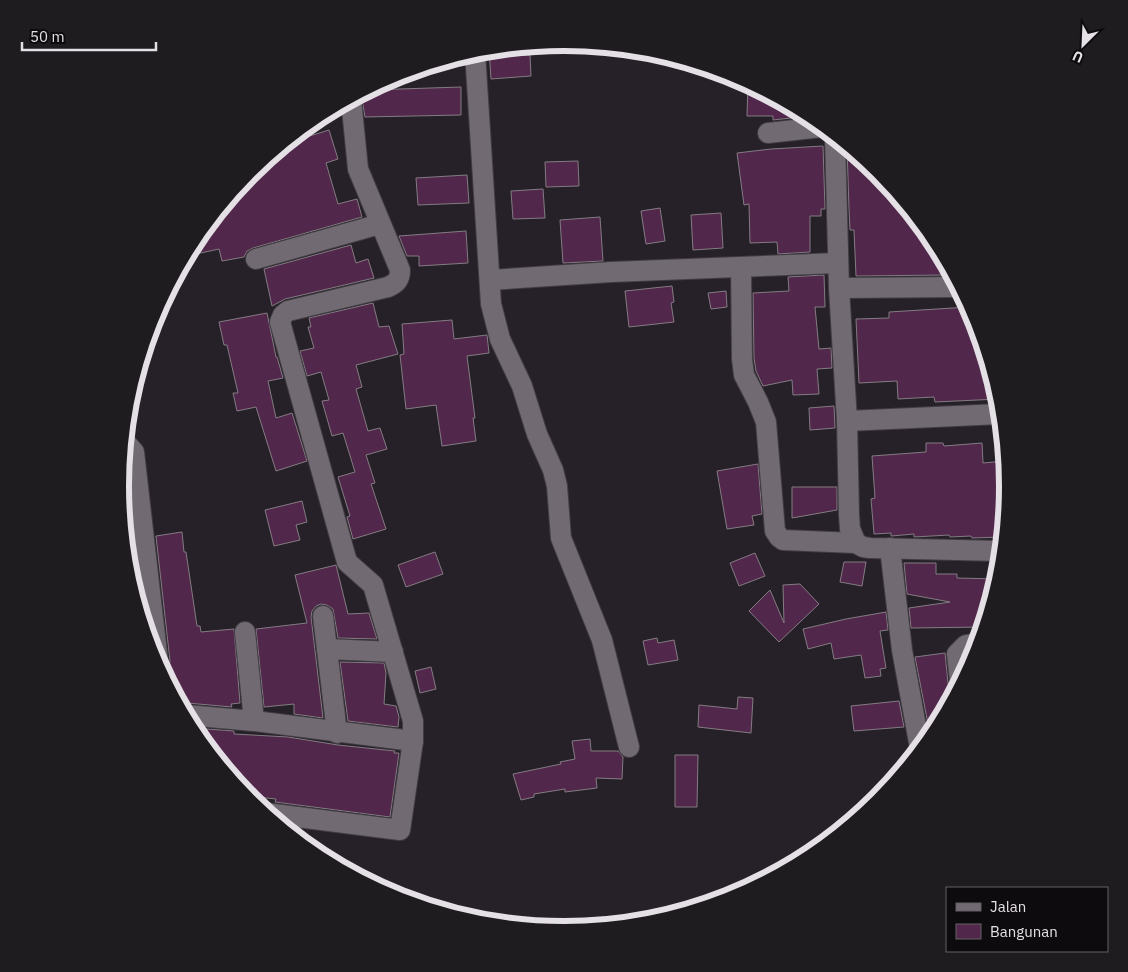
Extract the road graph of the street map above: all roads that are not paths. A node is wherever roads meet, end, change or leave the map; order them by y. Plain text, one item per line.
1 (476, 61) edge
2 (352, 107) edge
3 (811, 128) edge
4 (768, 133) dead end
5 (835, 146) edge
6 (380, 224) junction
7 (256, 259) dead end
8 (838, 263) junction
9 (741, 266) junction
10 (490, 280) junction
11 (950, 287) edge
12 (839, 288) junction
13 (992, 414) edge
14 (847, 421) junction
15 (131, 447) edge
16 (856, 543) junction
17 (890, 548) junction
18 (994, 551) edge
19 (323, 616) dead end
20 (245, 632) dead end
21 (155, 633) edge
22 (969, 645) edge
23 (327, 649) junction
24 (394, 652) junction
25 (959, 668) edge
26 (195, 716) edge
27 (254, 721) junction
28 (337, 733) junction
29 (918, 738) edge
30 (413, 741) junction
31 (628, 747) dead end
32 (279, 815) edge

1 - 10 street
2 - 6 street
3 - 4 street
5 - 8 street
6 - 7 street
6 - 24 street
8 - 9 street
8 - 12 street
9 - 10 street
9 - 16 street
10 - 31 street
11 - 12 street
12 - 14 street
13 - 14 street
14 - 16 street
15 - 21 street
16 - 17 street
17 - 18 street
17 - 29 street
19 - 23 street
20 - 27 street
22 - 25 street
23 - 24 street
23 - 28 street
24 - 30 street
26 - 27 street
27 - 28 street
28 - 30 street
30 - 32 street

